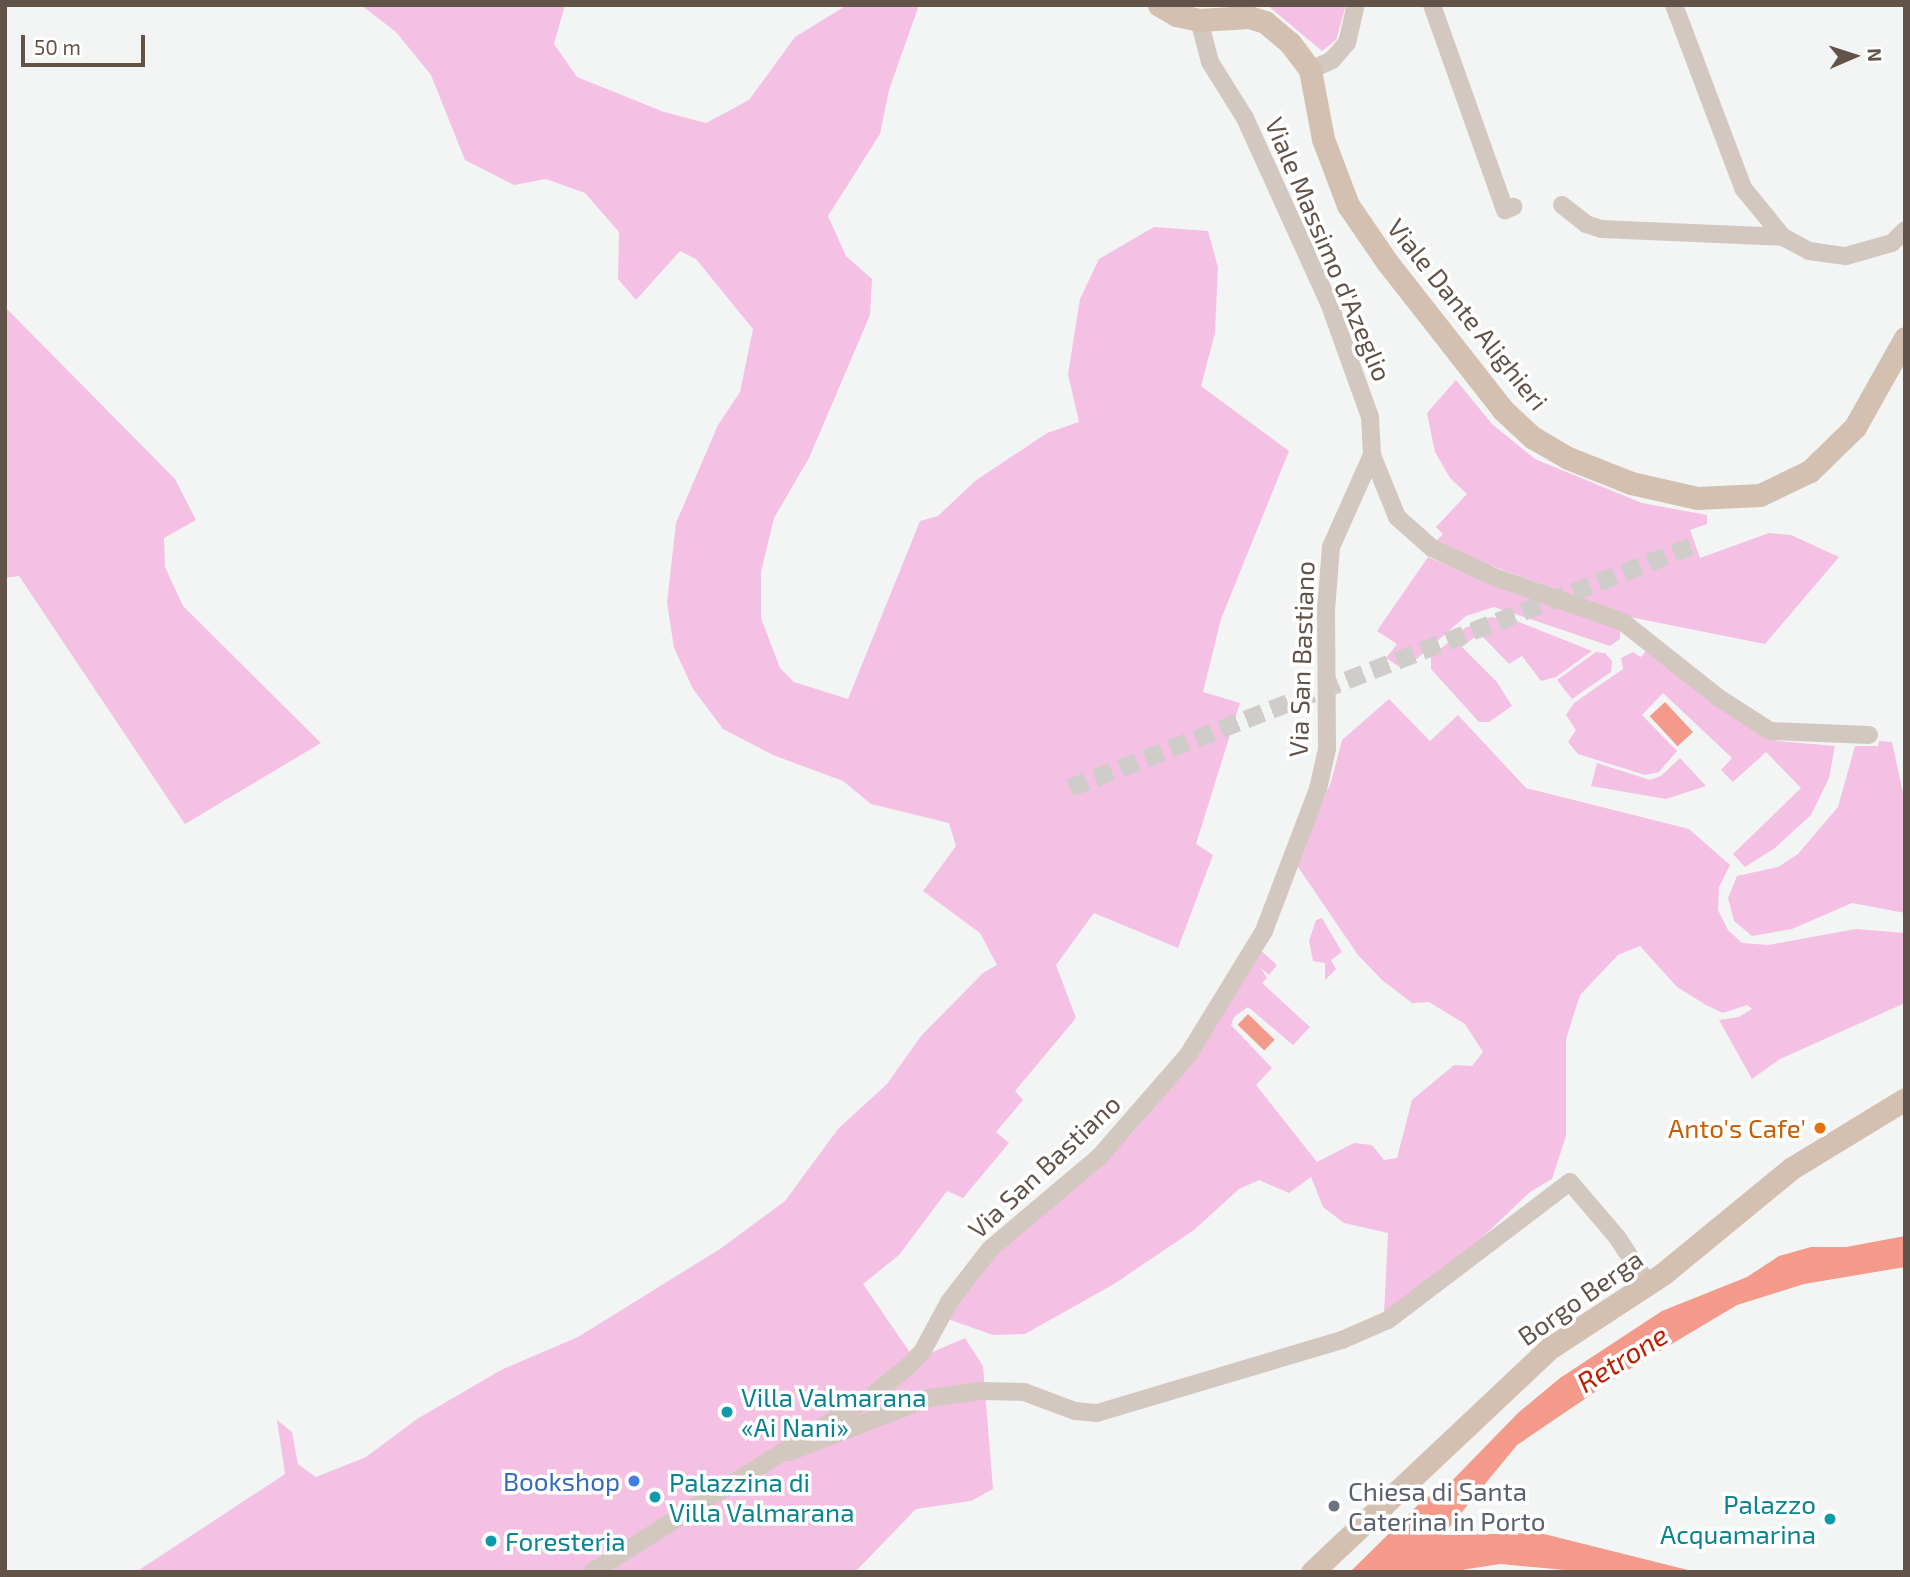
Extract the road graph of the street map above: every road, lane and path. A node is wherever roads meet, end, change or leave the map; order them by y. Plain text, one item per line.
1 (1356, 5) edge
2 (1432, 5) edge
3 (1674, 5) edge
4 (1161, 7) edge
5 (1199, 20) junction
6 (1310, 70) junction
7 (1562, 205) dead end
8 (1513, 207) dead end
9 (1905, 230) edge
10 (1783, 237) junction
11 (1905, 338) edge
12 (1372, 454) junction
13 (1869, 735) dead end
14 (1905, 1099) edge
15 (1648, 1284) junction
16 (772, 1456) junction
17 (592, 1572) edge
18 (1312, 1572) edge

1 - 6 street
2 - 8 street
3 - 10 street
4 - 5 main road, Viale Dante Alighieri
5 - 6 main road, Viale Dante Alighieri
5 - 12 street, Viale Massimo d'Azeglio
6 - 11 main road, Viale Dante Alighieri
7 - 10 street
9 - 10 street
12 - 13 street, Viale Massimo d'Azeglio
12 - 16 street, Via San Bastiano
14 - 15 main road, Borgo Berga
15 - 16 street
15 - 18 main road, Borgo Berga
16 - 17 street, Via San Bastiano

